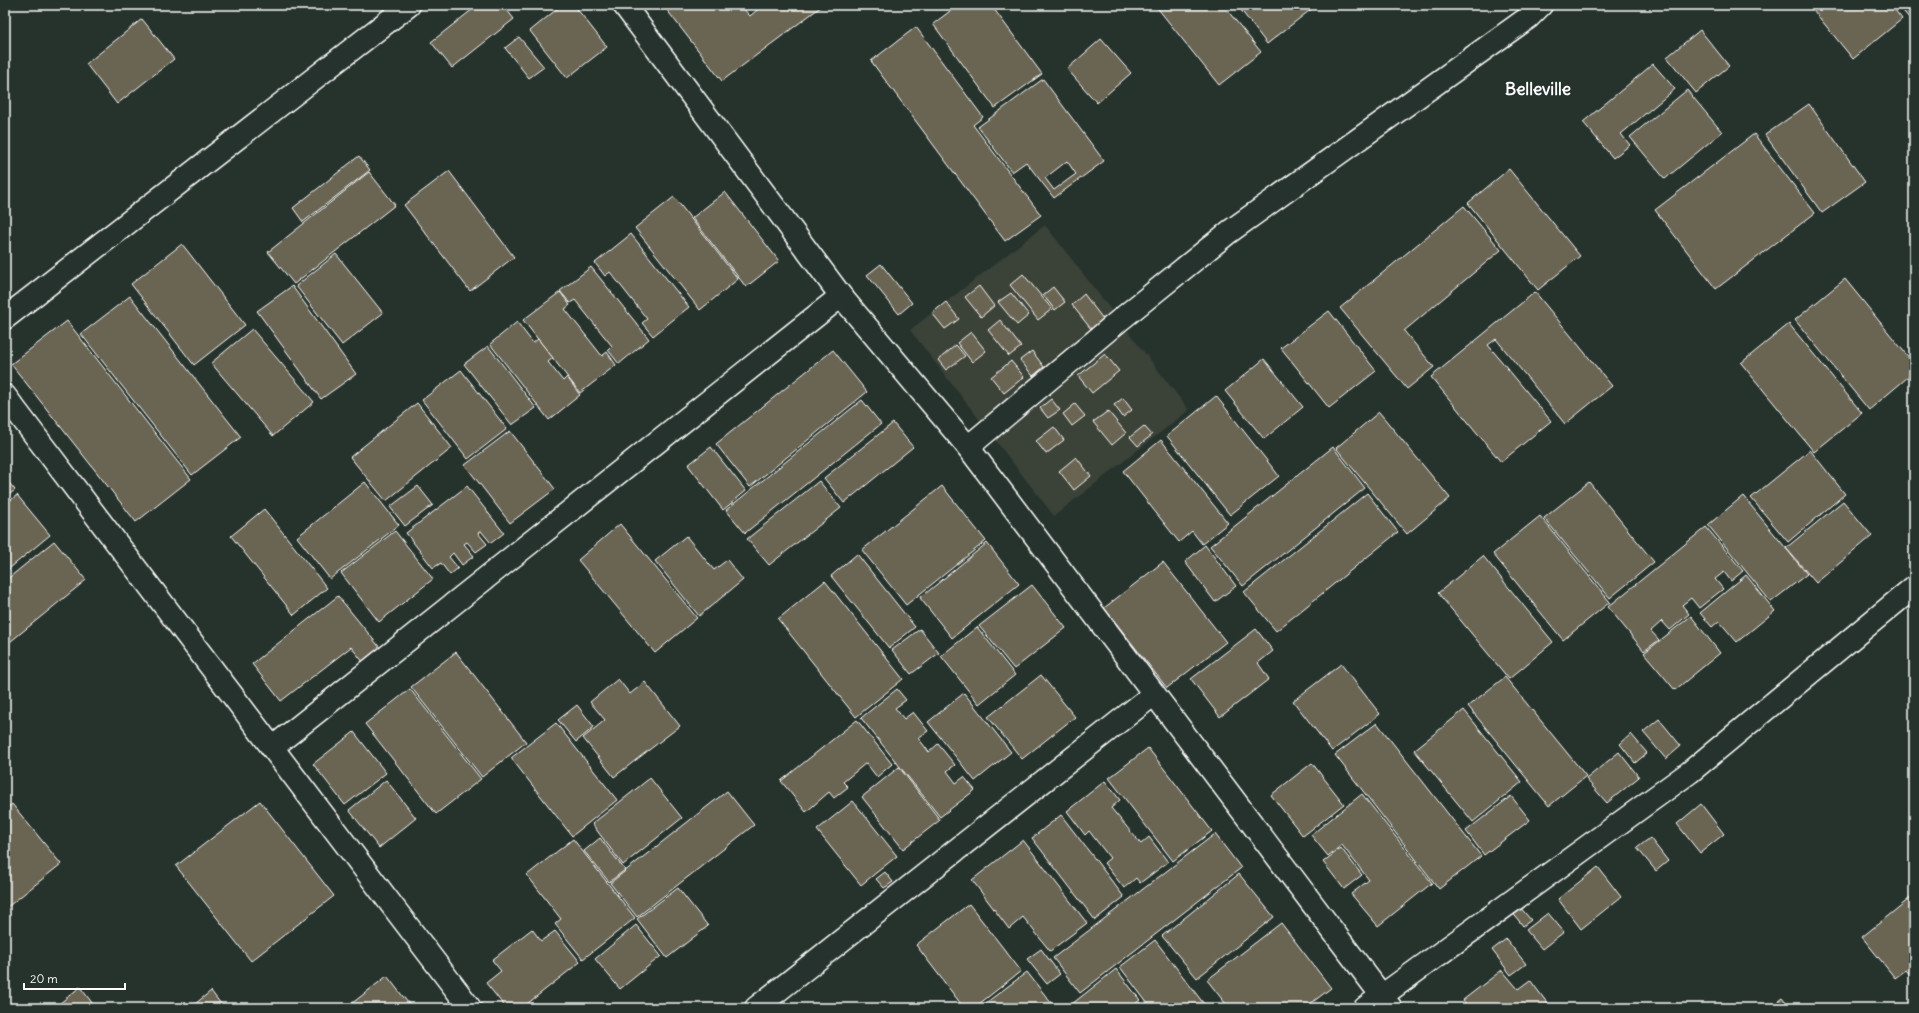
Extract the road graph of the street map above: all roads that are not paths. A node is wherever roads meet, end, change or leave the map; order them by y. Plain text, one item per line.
1 (409, 5) edge
2 (624, 5) edge
3 (1541, 5) edge
4 (842, 296) junction
5 (5, 318) edge
6 (5, 396) edge
7 (968, 447) junction
8 (1914, 587) edge
9 (1154, 694) junction
10 (273, 747) junction
11 (1379, 1004) edge
12 (470, 1008) edge
13 (756, 1008) edge

1 - 5 street
2 - 4 street
3 - 7 street
4 - 7 street
4 - 10 street
6 - 10 street
7 - 9 street
8 - 11 street
9 - 11 street
9 - 13 street
10 - 12 street

